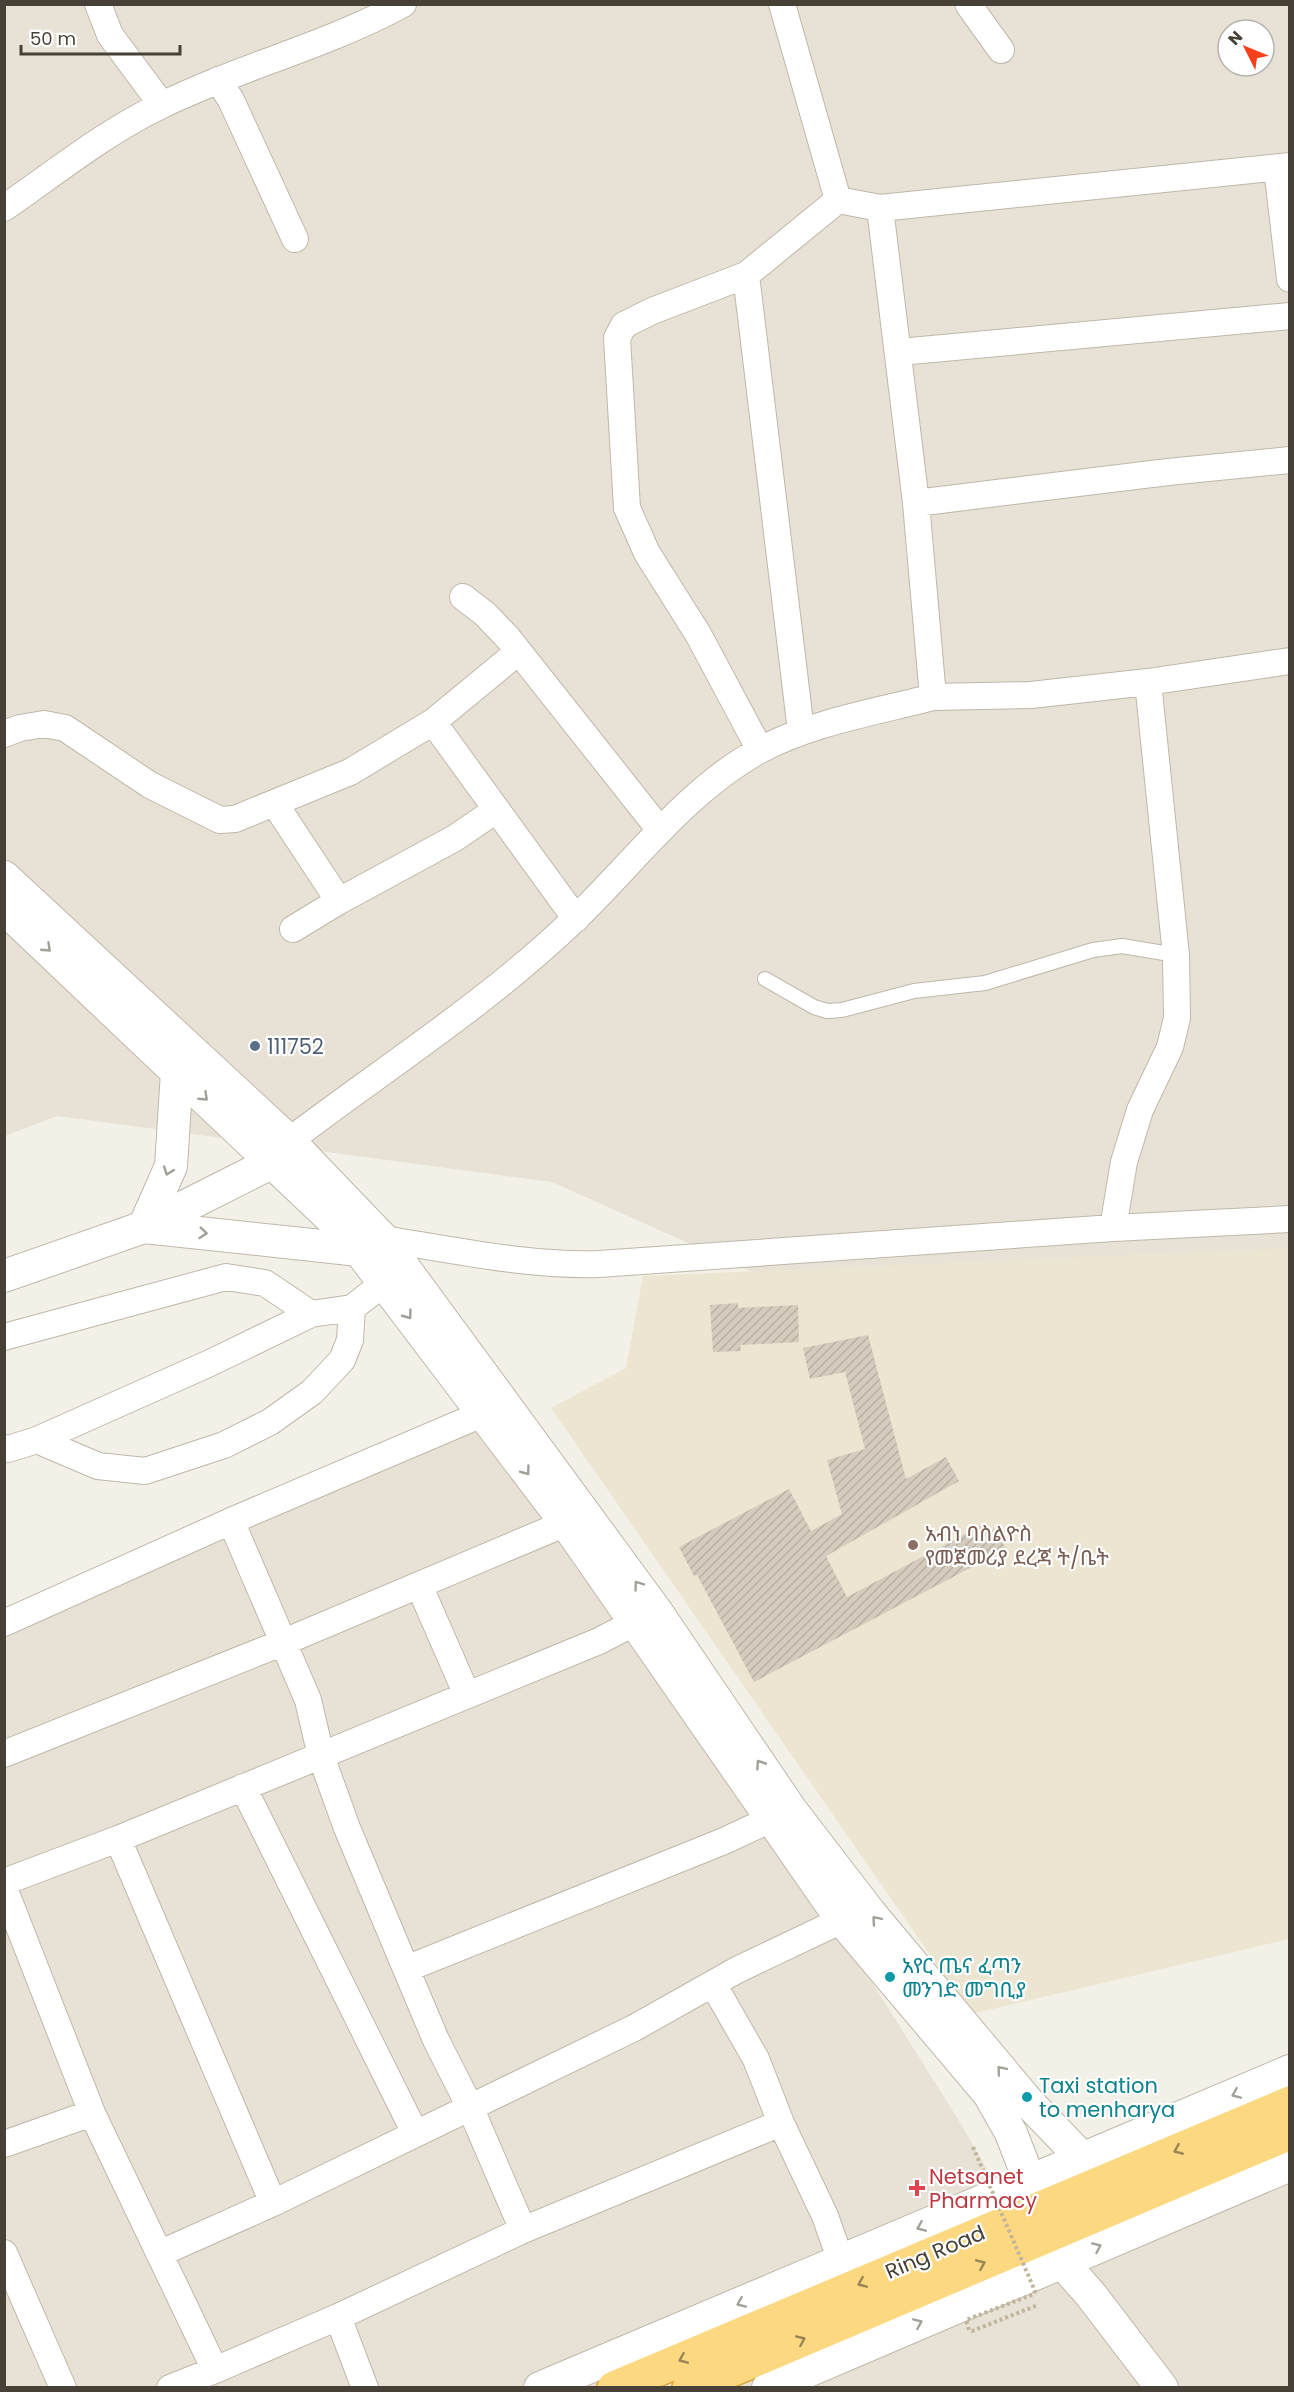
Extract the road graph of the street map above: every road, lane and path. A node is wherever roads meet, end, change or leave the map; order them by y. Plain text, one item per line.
1 (98, 4) edge
2 (403, 4) edge
3 (782, 4) edge
4 (968, 4) edge
5 (1001, 51) dead end
6 (218, 80) junction
7 (162, 105) junction
8 (1283, 167) edge
9 (838, 200) junction
10 (4, 208) edge
11 (880, 208) junction
12 (295, 239) dead end
13 (746, 275) junction
14 (1290, 279) edge
15 (1290, 316) edge
16 (900, 352) junction
17 (1290, 460) edge
18 (916, 503) junction
19 (463, 597) dead end
20 (518, 652) junction
21 (1290, 662) edge
22 (1148, 682) junction
23 (933, 697) junction
24 (433, 722) junction
25 (801, 731) junction
26 (4, 734) edge
27 (760, 750) junction
28 (275, 804) junction
29 (496, 810) junction
30 (660, 830) junction
31 (4, 877) edge
32 (339, 901) junction
33 (4, 908) edge
34 (576, 919) junction
35 (293, 929) dead end
36 (1176, 955) junction
37 (765, 979) dead end
38 (177, 1072) junction
39 (281, 1151) junction
40 (1290, 1219) edge
41 (144, 1227) junction
42 (1113, 1228) junction
43 (370, 1244) junction
44 (4, 1276) edge
45 (384, 1283) junction
46 (352, 1308) junction
47 (311, 1314) junction
48 (4, 1337) edge
49 (482, 1414) junction
50 (38, 1440) junction
51 (4, 1448) edge
52 (231, 1521) junction
53 (566, 1523) junction
54 (419, 1585) junction
55 (645, 1617) junction
56 (4, 1623) edge
57 (284, 1642) junction
58 (467, 1695) junction
59 (4, 1754) edge
60 (321, 1756) junction
61 (243, 1787) junction
62 (771, 1819) junction
63 (118, 1839) junction
64 (4, 1882) edge
65 (4, 1888) edge
66 (842, 1920) junction
67 (406, 1969) junction
68 (713, 1984) junction
69 (1290, 2071) edge
70 (1290, 2103) edge
71 (470, 2107) junction
72 (92, 2113) junction
73 (782, 2123) junction
74 (415, 2133) junction
75 (1290, 2133) edge
76 (4, 2144) edge
77 (973, 2146) dead end
78 (1083, 2160) junction
79 (1290, 2165) edge
80 (1030, 2182) junction
81 (273, 2203) junction
82 (523, 2230) junction
83 (4, 2253) edge
84 (161, 2253) junction
85 (841, 2261) junction
86 (1062, 2262) junction
87 (1038, 2305) dead end
88 (338, 2317) junction
89 (215, 2370) junction
90 (63, 2388) edge
91 (171, 2388) edge
92 (365, 2388) edge
93 (540, 2388) edge
94 (614, 2388) edge
95 (689, 2388) edge
96 (768, 2388) edge
97 (1162, 2388) edge

1 - 7 street
2 - 6 street
3 - 9 street
4 - 5 street
6 - 7 street
6 - 12 street
7 - 10 street
8 - 11 street
8 - 14 street
9 - 11 street
9 - 13 street
11 - 16 street
13 - 25 street
13 - 27 street
15 - 16 street
16 - 18 street
17 - 18 street
18 - 23 street
19 - 20 street
20 - 24 street
20 - 30 street
21 - 22 street
22 - 23 street
22 - 36 street
23 - 25 street
24 - 28 street
24 - 29 street
25 - 27 street
26 - 28 street
27 - 30 street
28 - 32 street
29 - 32 street
29 - 34 street
30 - 34 street
31 - 39 street
32 - 35 street
33 -> 38 street
34 - 39 street
36 - 37 lane
36 - 42 street
38 -> 39 street
38 -> 41 street
39 - 41 street
39 - 43 street
40 - 42 street
41 -> 43 street
41 - 44 street
42 - 43 street
43 - 45 street
55 -> 43 street
45 - 46 street
45 -> 49 street
46 - 47 street
46 - 50 street
47 - 48 street
47 - 50 street
49 - 52 street
49 -> 53 street
50 - 51 street
52 - 56 street
52 - 57 street
53 - 54 street
53 - 55 street
54 - 57 street
54 - 58 street
55 - 58 street
55 - 62 street
78 -> 55 street
57 - 59 street
57 - 60 street
58 - 60 street
60 - 61 street
60 - 67 street
61 - 63 street
61 - 74 street
62 - 66 street
62 - 67 street
63 - 64 street
63 - 81 street
65 - 72 street
66 - 68 street
66 - 80 street
67 - 71 street
68 - 71 street
68 - 73 street
69 -> 78 street
70 -> 94 highway, Ring Road
71 - 74 street
71 - 82 street
72 - 76 street
72 - 84 street
73 - 82 street
73 - 85 street
74 - 81 street
95 -> 75 highway, Ring Road
77 - 87 path, bridge
78 - 80 street
86 -> 79 street
80 -> 85 street
81 - 84 street
82 - 88 street
83 - 90 street
84 - 89 street
85 -> 93 street
96 -> 86 street
86 - 97 street
88 - 89 street
88 - 92 street
89 - 91 street

